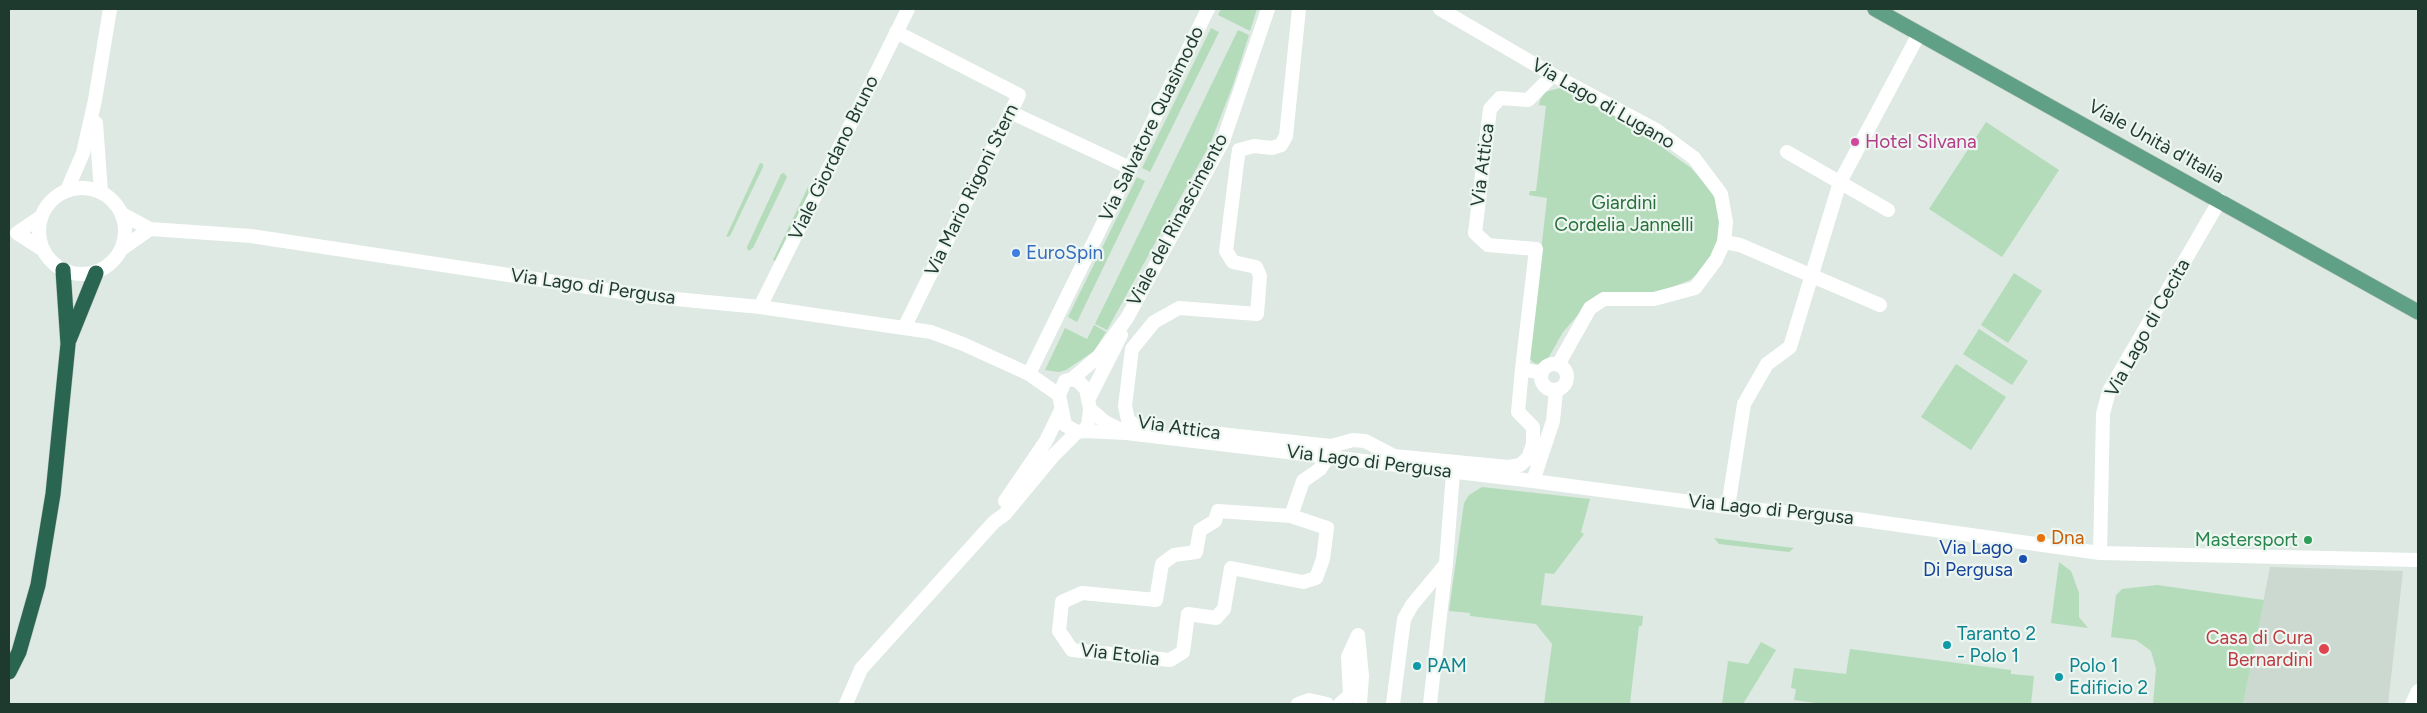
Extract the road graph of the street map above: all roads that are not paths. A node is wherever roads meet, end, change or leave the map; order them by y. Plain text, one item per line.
1 (110, 9) edge
2 (908, 9) edge
3 (1208, 9) edge
4 (1268, 9) edge
5 (1299, 9) edge
6 (1440, 9) edge
7 (1875, 9) edge
8 (896, 32) junction
9 (1919, 34) junction
10 (1553, 75) junction
11 (95, 100) junction
12 (1010, 112) junction
13 (1787, 152) dead end
14 (1130, 168) junction
15 (1840, 182) junction
16 (68, 190) junction
17 (101, 192) junction
18 (2220, 200) junction
19 (1888, 210) dead end
20 (122, 214) junction
21 (42, 216) junction
22 (150, 229) junction
23 (13, 233) edge
24 (1724, 242) junction
25 (123, 248) junction
26 (42, 249) junction
27 (63, 270) junction
28 (96, 273) junction
29 (1812, 275) junction
30 (1880, 305) dead end
31 (760, 307) junction
32 (2418, 312) edge
33 (1126, 318) junction
34 (904, 328) junction
35 (68, 344) junction
36 (1558, 364) junction
37 (1522, 369) junction
38 (1541, 373) junction
39 (1029, 374) junction
40 (1068, 380) junction
41 (1556, 391) junction
42 (1059, 395) junction
43 (1089, 405) junction
44 (1061, 410) junction
45 (1081, 432) junction
46 (1126, 433) junction
47 (1365, 441) junction
48 (1328, 457) junction
49 (1361, 462) junction
50 (1453, 473) junction
51 (1533, 481) junction
52 (1728, 507) junction
53 (1290, 516) junction
54 (994, 522) junction
55 (2100, 553) junction
56 (2418, 560) edge
57 (1446, 563) junction
58 (9, 672) edge
59 (2418, 691) edge
60 (846, 704) edge
61 (1298, 704) edge
62 (1327, 704) edge
63 (1340, 704) edge
64 (1360, 704) edge
65 (1393, 704) edge
66 (1430, 704) edge
67 (2412, 704) edge

1 - 11 street
2 - 8 street, Viale Giordano Bruno
3 - 14 street, Via Salvatore Quasìmodo
4 - 33 street, Viale del Rinascimento
5 - 47 street, Via Attica
6 - 10 street, Via Lago di Lugano
7 - 9 main road, Viale Unità d'Italia
8 - 12 street, Via Mario Rigoni Stern
8 - 31 street, Viale Giordano Bruno
9 - 15 street
9 - 18 main road, Viale Unità d'Italia
10 - 24 street, Via Lago di Lugano
10 - 37 street, Via Attica
11 - 16 street
11 - 17 street
12 - 14 street
12 - 34 street, Via Mario Rigoni Stern
13 - 15 street
14 - 39 street, Via Salvatore Quasìmodo
15 - 19 street
15 - 29 street
16 - 17 street
16 - 21 street
17 - 20 street
18 - 32 main road, Viale Unità d'Italia
18 - 55 street, Via Lago di Cecita
20 - 22 street, Via Lago di Pergusa
20 - 25 street
21 - 23 street
21 - 26 street
22 - 25 street
22 - 31 street, Via Lago di Pergusa
23 - 26 street
24 - 29 street
24 - 36 street, Via Lago di Lugano
25 - 28 street
26 - 27 street
27 - 28 street
27 - 35 highway
28 - 35 highway
29 - 30 street
29 - 52 street
31 - 34 street, Via Lago di Pergusa
33 - 40 street
33 - 43 street
34 - 39 street, Via Lago di Pergusa
35 - 58 highway
36 - 38 street
36 - 41 street
37 - 38 street
37 - 47 street, Via Attica
38 - 41 street
39 - 40 street, Via Lago di Pergusa
39 - 42 street, Via Lago di Pergusa
40 - 42 street
40 - 43 street
41 - 51 street
42 - 44 street
43 - 45 street
43 - 46 street
44 - 45 street
44 - 54 street
45 - 46 street, Via Lago di Pergusa
45 - 54 street
46 - 48 street, Via Lago di Pergusa
47 - 49 street
48 - 49 street, Via Lago di Pergusa
48 - 53 street
49 - 50 street, Via Lago di Pergusa
50 - 51 street, Via Lago di Pergusa
50 - 57 street
51 - 52 street, Via Lago di Pergusa
52 - 55 street, Via Lago di Pergusa
53 - 53 street, Via Etolia
54 - 60 street
55 - 56 street, Via Lago di Pergusa
57 - 65 street
57 - 66 street
59 - 67 street
61 - 62 street
63 - 64 street

